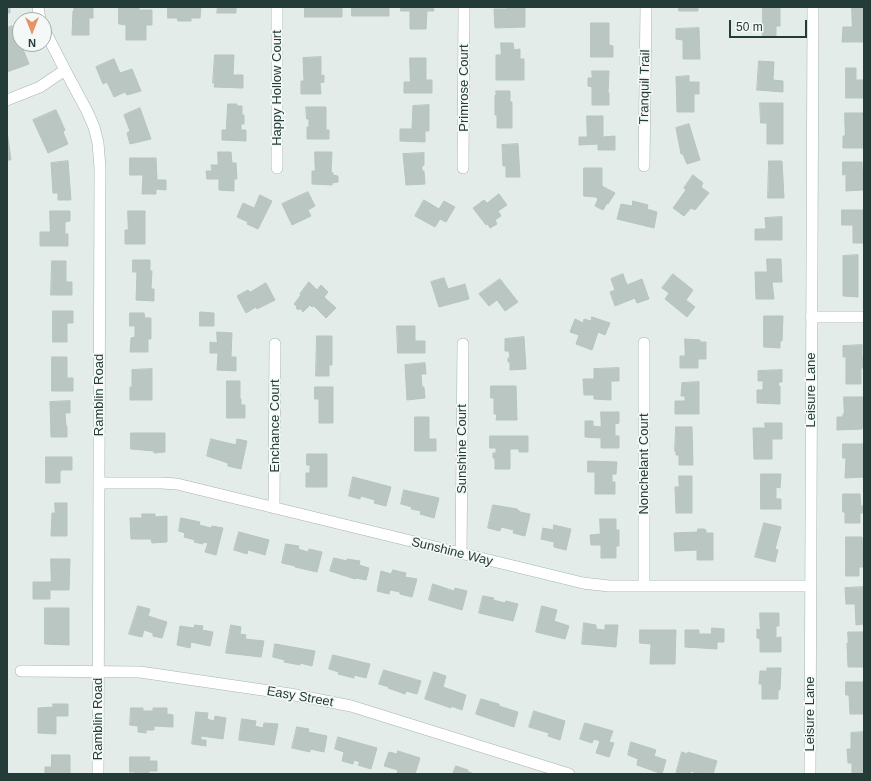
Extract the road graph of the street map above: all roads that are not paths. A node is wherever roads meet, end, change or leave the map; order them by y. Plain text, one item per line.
1 (277, 7) edge
2 (464, 7) edge
3 (646, 7) edge
4 (812, 7) edge
5 (52, 44) edge
6 (65, 70) junction
7 (7, 100) edge
8 (644, 166) dead end
9 (277, 168) dead end
10 (463, 168) dead end
11 (811, 317) junction
12 (864, 317) edge
13 (644, 343) dead end
14 (275, 344) dead end
15 (463, 344) dead end
16 (98, 482) junction
17 (274, 508) junction
18 (461, 554) junction
19 (644, 585) junction
20 (810, 586) junction
21 (21, 671) dead end
22 (98, 672) junction
23 (98, 774) edge
24 (569, 774) edge
25 (810, 774) edge

1 - 9 street, Happy Hollow Court
2 - 10 street, Primrose Court
3 - 8 street, Tranquil Trail
4 - 11 street, Leisure Lane
5 - 6 street, Ramblin Road
6 - 7 street
6 - 16 street, Ramblin Road
11 - 12 street
11 - 20 street, Leisure Lane
13 - 19 street, Nonchelant Court
14 - 17 street, Enchance Court
15 - 18 street, Sunshine Court
16 - 17 street, Sunshine Way
16 - 22 street, Ramblin Road
17 - 18 street, Sunshine Way
18 - 19 street, Sunshine Way
19 - 20 street, Sunshine Way
20 - 25 street, Leisure Lane
21 - 22 street, Easy Street
22 - 23 street, Ramblin Road
22 - 24 street, Easy Street

